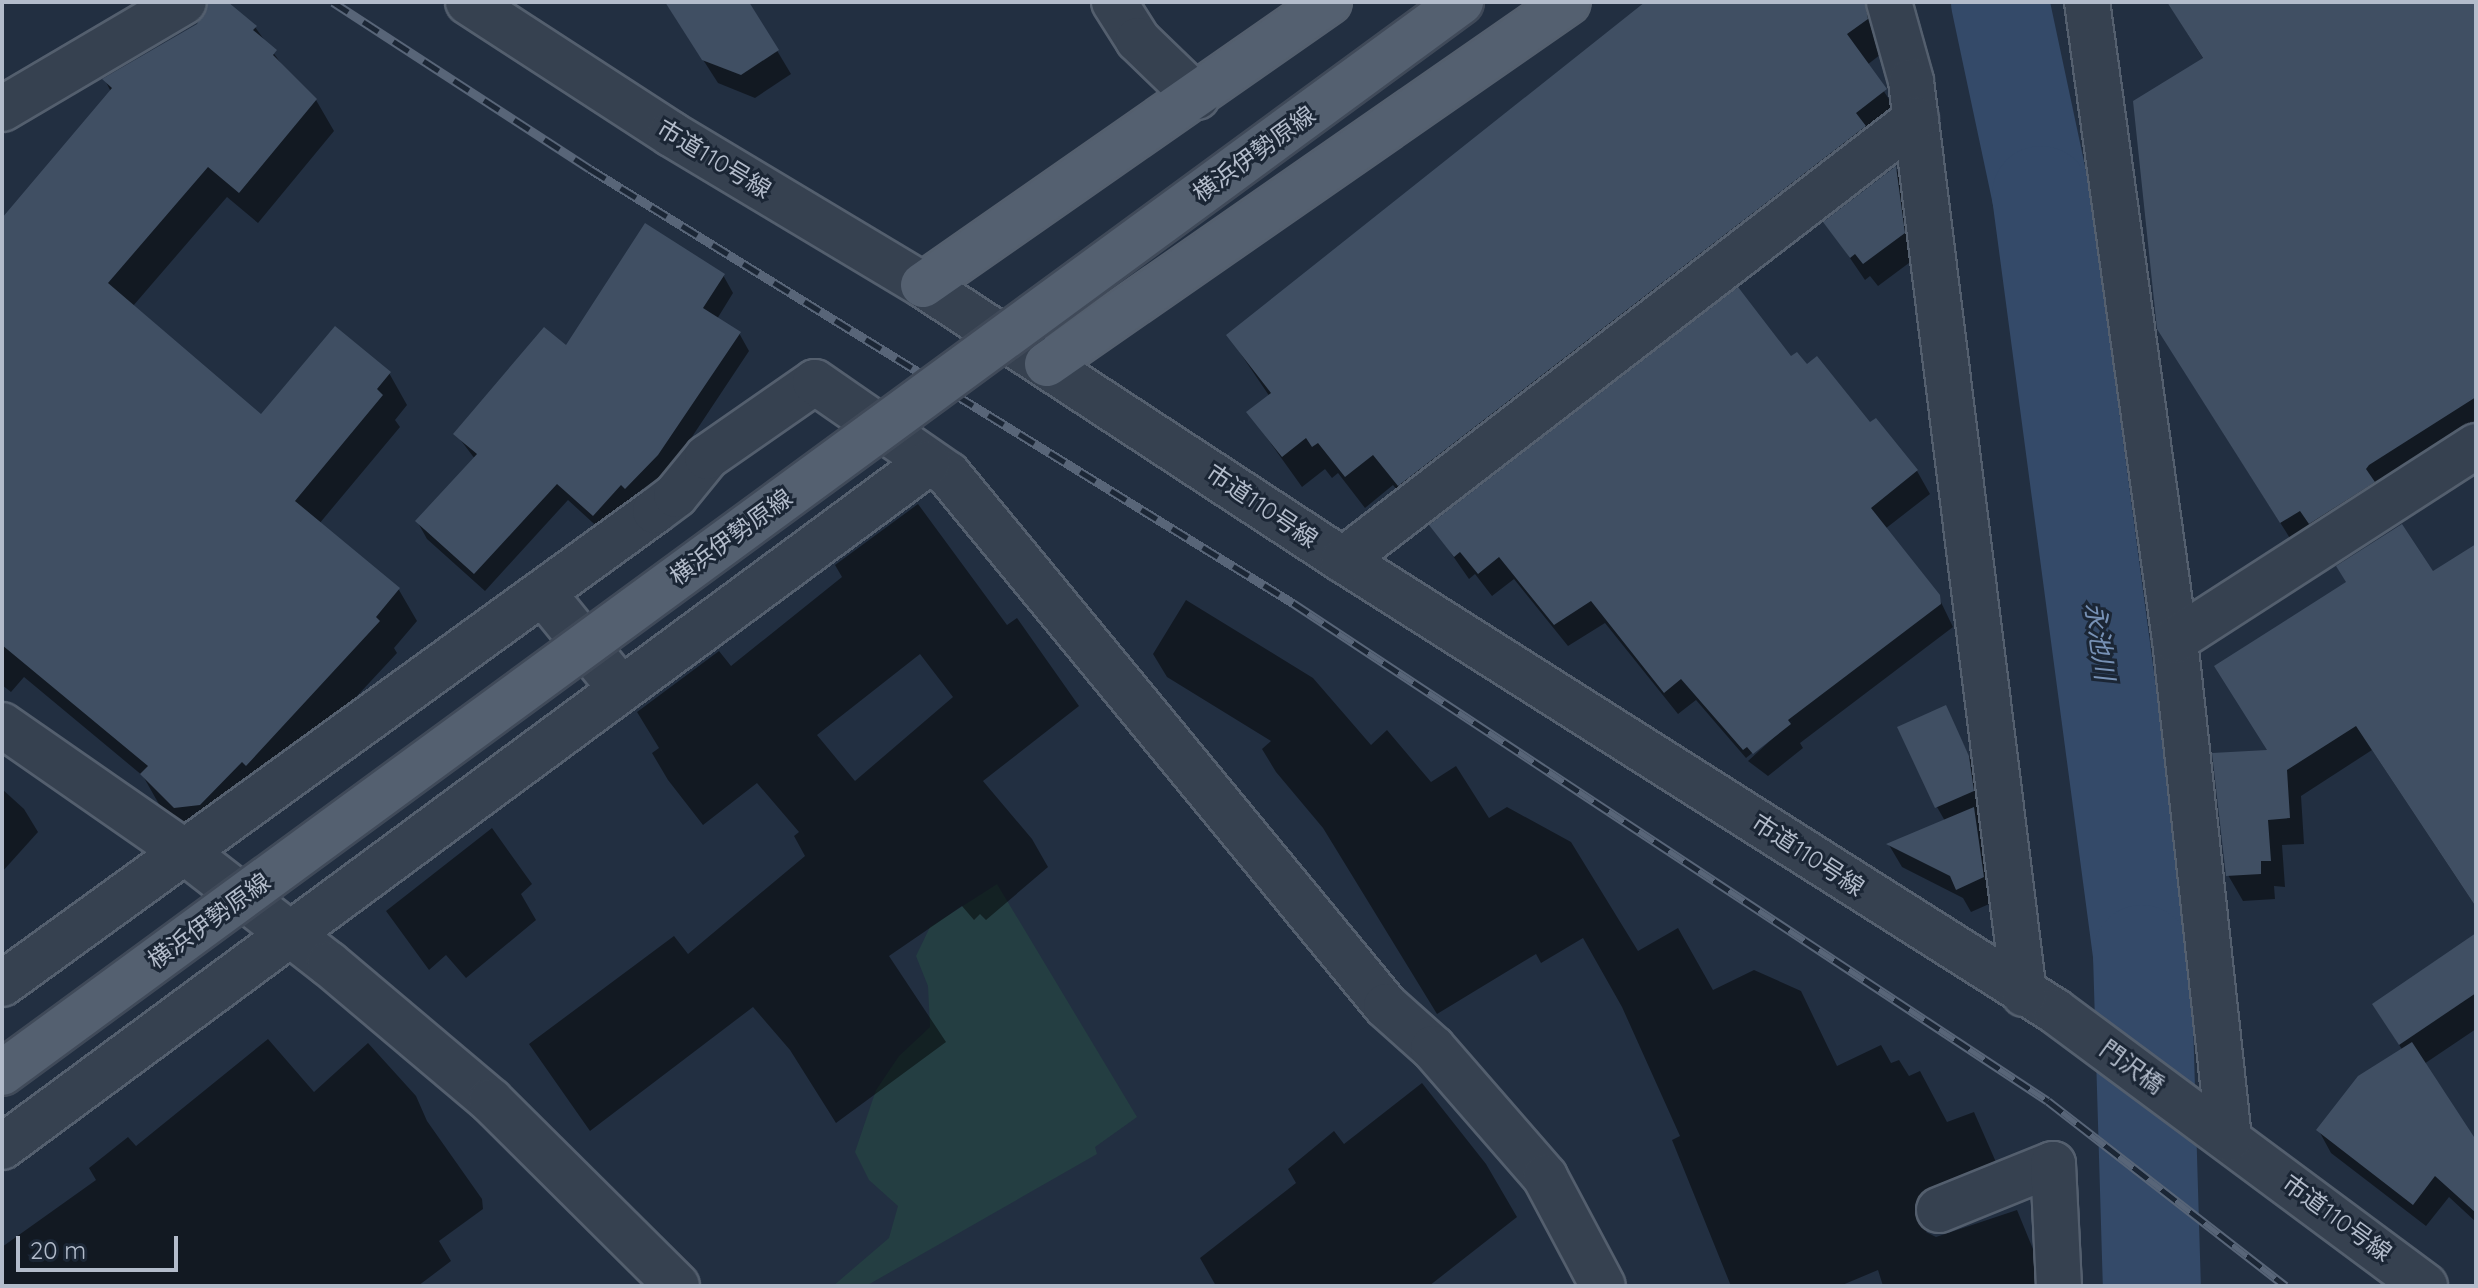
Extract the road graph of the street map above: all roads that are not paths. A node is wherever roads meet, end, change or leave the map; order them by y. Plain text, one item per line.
1 (184, 2) edge
2 (468, 2) edge
3 (1114, 2) edge
4 (1329, 2) edge
5 (1461, 2) edge
6 (1568, 2) edge
7 (1889, 2) edge
8 (2087, 2) edge
9 (1197, 97) junction
10 (2, 109) edge
11 (1916, 119) junction
12 (923, 285) junction
13 (1047, 364) junction
14 (2476, 446) edge
15 (928, 463) junction
16 (1343, 560) junction
17 (543, 593) junction
18 (2175, 640) junction
19 (621, 689) junction
20 (2, 725) edge
21 (185, 852) junction
22 (291, 933) junction
23 (2, 984) edge
24 (2040, 1002) junction
25 (2, 1073) edge
26 (2219, 1131) junction
27 (2, 1147) edge
28 (1939, 1210) dead end
29 (677, 1286) edge
30 (1603, 1286) edge
31 (2059, 1286) edge
32 (2425, 1286) edge

1 - 10 street
2 - 12 street, 市道110号線
3 - 9 street
4 - 9 main road
5 - 25 main road, 横浜伊勢原線, bridge
6 - 13 main road
7 - 11 street
8 - 18 street
9 - 12 main road
11 - 16 street
11 - 24 street
12 - 13 street, 市道110号線
13 - 16 street, 市道110号線
14 - 18 street
15 - 17 street
15 - 19 street
15 - 30 street
16 - 24 street, 市道110号線
17 - 19 street
17 - 21 street
18 - 26 street
19 - 22 street
20 - 21 street
21 - 22 street
21 - 23 street
22 - 27 street
22 - 29 street
24 - 26 street, 門沢橋
26 - 32 street, 市道110号線
28 - 31 street

